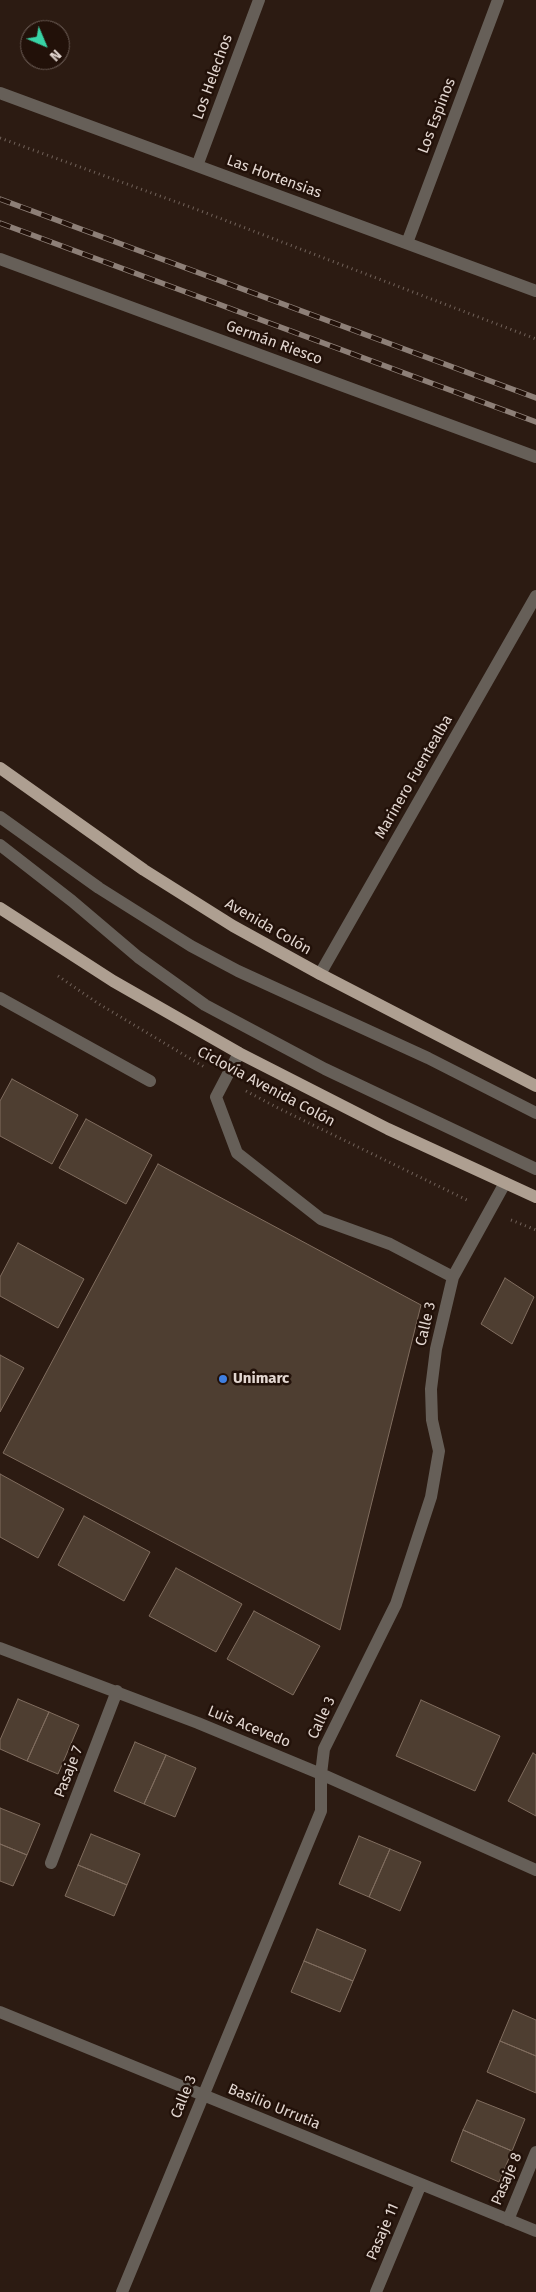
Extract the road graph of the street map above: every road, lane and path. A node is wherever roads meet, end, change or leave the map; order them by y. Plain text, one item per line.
1 (259, 0) edge
2 (498, 0) edge
3 (0, 93) edge
4 (0, 138) edge
5 (197, 166) junction
6 (406, 243) junction
7 (0, 259) edge
8 (536, 291) edge
9 (536, 339) edge
10 (536, 457) edge
11 (536, 596) edge
12 (0, 768) edge
13 (0, 817) edge
14 (0, 845) edge
15 (0, 908) edge
16 (320, 974) junction
17 (58, 976) dead end
18 (0, 998) edge
19 (239, 1054) junction
20 (226, 1079) junction
21 (150, 1081) dead end
22 (536, 1086) edge
23 (536, 1113) edge
24 (536, 1169) edge
25 (505, 1183) junction
26 (536, 1197) edge
27 (491, 1212) junction
28 (536, 1230) edge
29 (453, 1277) junction
30 (0, 1648) edge
31 (117, 1691) junction
32 (321, 1774) junction
33 (51, 1863) dead end
34 (536, 1870) edge
35 (0, 2012) edge
36 (202, 2096) junction
37 (536, 2152) edge
38 (421, 2184) junction
39 (508, 2220) junction
40 (536, 2231) edge
41 (122, 2292) edge
42 (376, 2292) edge

1 - 5 street, Los Helechos
2 - 6 street, Los Espinos
3 - 5 street, Las Hortensias
4 - 9 path
5 - 6 street, Las Hortensias
6 - 8 street, Las Hortensias
7 - 10 street, Germán Riesco
11 - 16 street, Marinero Fuentealba
12 - 16 main road, Avenida Colón
13 - 23 street
14 - 24 street
15 - 19 main road
16 - 22 main road, Avenida Colón
17 - 20 path, Ciclovía Avenida Colón
18 - 21 street
19 - 20 street
19 - 25 main road
20 - 27 path, Ciclovía Avenida Colón
20 - 29 street
25 - 26 main road
25 - 27 street, Calle 3
27 - 28 path, Ciclovía Avenida Colón
27 - 29 street, Calle 3
29 - 32 street, Calle 3
30 - 31 street, Luis Acevedo
31 - 32 street, Luis Acevedo
31 - 33 street, Pasaje 7
32 - 34 street, Luis Acevedo
32 - 36 street, Calle 3
35 - 36 street, Basilio Urrutia
36 - 38 street, Basilio Urrutia
36 - 41 street, Calle 3
37 - 39 street, Pasaje 8
38 - 39 street, Basilio Urrutia
38 - 42 street, Pasaje 11
39 - 40 street, Basilio Urrutia

